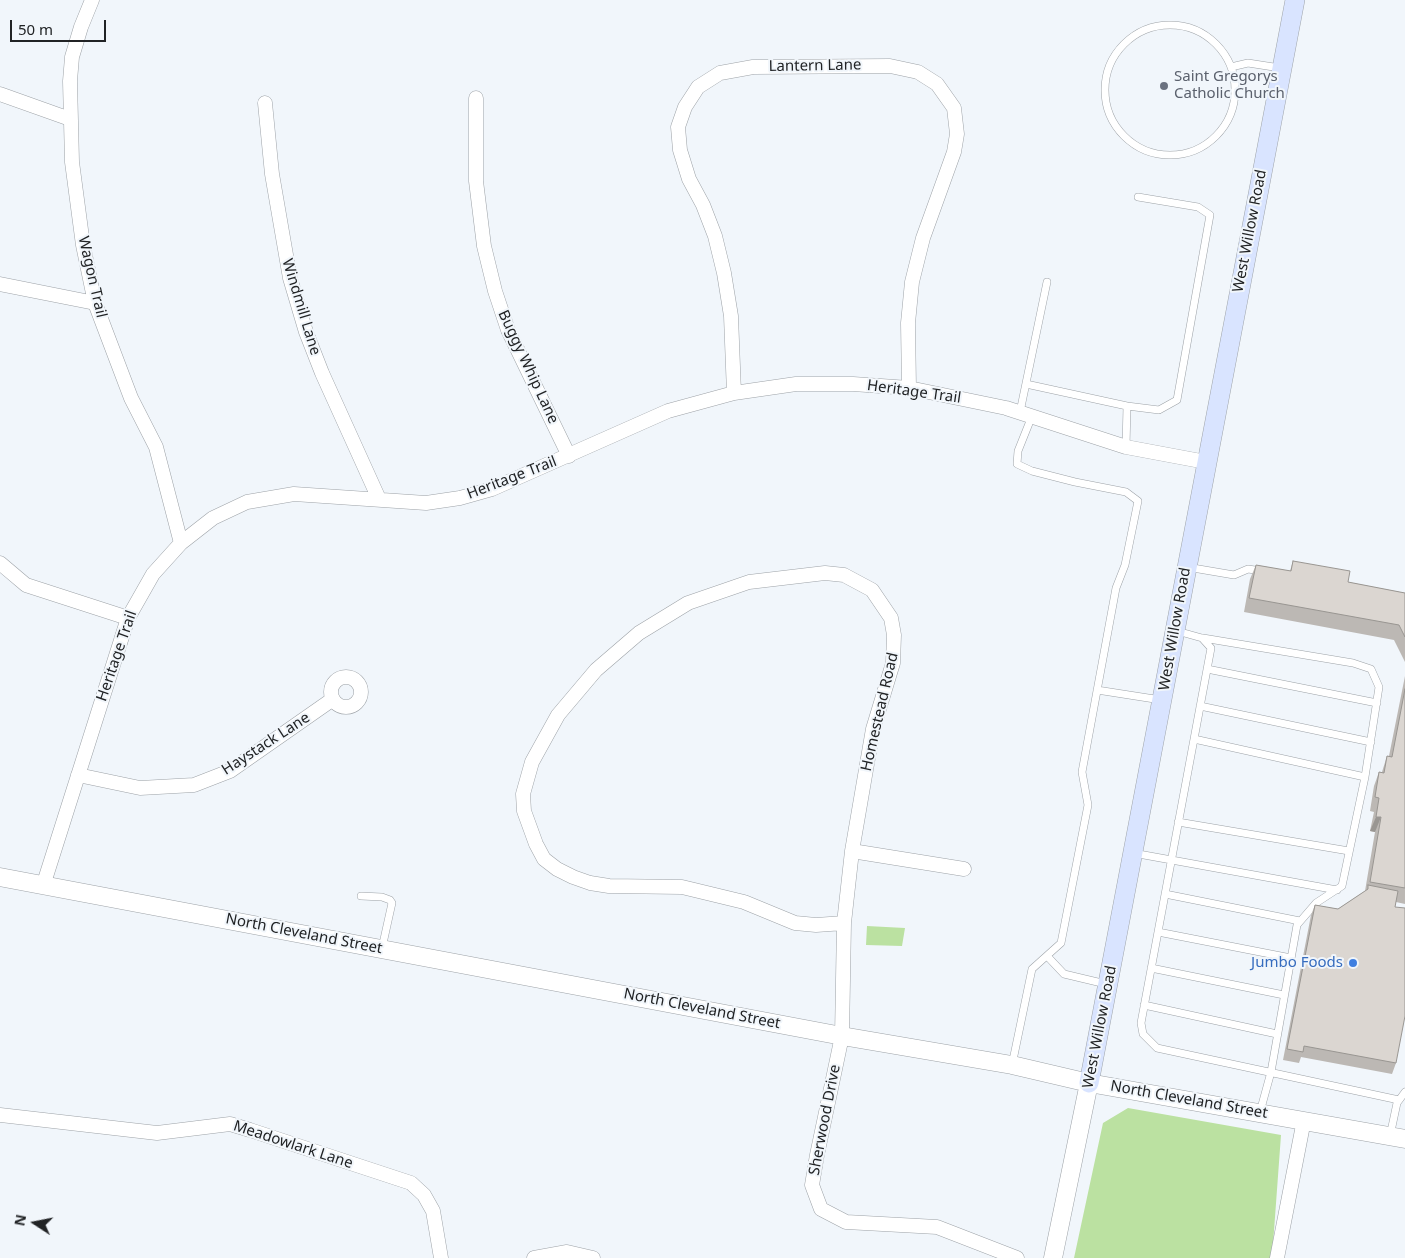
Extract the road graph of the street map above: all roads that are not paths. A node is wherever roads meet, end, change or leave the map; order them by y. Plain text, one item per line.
1 (92, 0) edge
2 (1295, 0) edge
3 (1231, 67) junction
4 (1282, 68) junction
5 (0, 94) edge
6 (476, 98) dead end
7 (265, 102) dead end
8 (70, 119) junction
9 (1138, 197) dead end
10 (1047, 282) dead end
11 (0, 284) edge
12 (94, 303) junction
13 (1026, 384) junction
14 (909, 388) junction
15 (734, 393) junction
16 (1127, 406) junction
17 (1026, 414) junction
18 (1126, 447) junction
19 (569, 456) junction
20 (1206, 462) junction
21 (379, 499) junction
22 (181, 543) junction
23 (0, 563) edge
24 (1186, 566) junction
25 (1266, 571) edge
26 (128, 618) junction
27 (1175, 630) junction
28 (1202, 638) junction
29 (1207, 669) junction
30 (1097, 690) junction
31 (333, 699) dead end
32 (1162, 700) junction
33 (1377, 702) junction
34 (1200, 706) junction
35 (1194, 739) junction
36 (1371, 742) junction
37 (78, 775) junction
38 (1365, 777) junction
39 (1178, 822) junction
40 (852, 851) junction
41 (1350, 851) junction
42 (1133, 853) junction
43 (1171, 858) junction
44 (964, 869) dead end
45 (0, 877) edge
46 (43, 886) junction
47 (1337, 890) junction
48 (1165, 894) junction
49 (361, 896) dead end
50 (1300, 921) junction
51 (844, 923) junction
52 (1158, 932) junction
53 (382, 949) junction
54 (1047, 956) junction
55 (1291, 958) junction
56 (1151, 968) junction
57 (1109, 984) junction
58 (1284, 995) junction
59 (1144, 1005) junction
60 (1277, 1034) junction
61 (842, 1036) junction
62 (1012, 1066) junction
63 (1271, 1072) junction
64 (1089, 1083) junction
65 (1405, 1092) edge
66 (1399, 1100) junction
67 (1260, 1112) junction
68 (0, 1115) edge
69 (1304, 1120) junction
70 (1398, 1138) edge
71 (441, 1258) edge
72 (534, 1258) edge
73 (593, 1258) edge
74 (1016, 1258) edge
75 (1053, 1258) edge
76 (1277, 1258) edge

1 - 8 street, Wagon Trail
2 - 4 main road, West Willow Road
3 - 3 lane
3 - 4 lane
4 - 20 main road, West Willow Road
5 - 8 street
6 - 19 street, Buggy Whip Lane
7 - 21 street, Windmill Lane
8 - 12 street, Wagon Trail
9 - 16 lane
10 - 13 lane
11 - 12 street
12 - 22 street, Wagon Trail
13 - 16 lane
13 - 17 lane
14 - 15 street, Heritage Trail
14 - 15 street, Lantern Lane
14 - 17 street, Heritage Trail
15 - 19 street, Heritage Trail
16 - 18 lane
17 - 18 street, Heritage Trail
17 - 30 lane
18 - 20 street, Heritage Trail
19 - 21 street, Heritage Trail
20 - 24 main road, West Willow Road
21 - 22 street, Heritage Trail
22 - 26 street, Heritage Trail
23 - 26 street
24 - 25 lane
24 - 27 main road, West Willow Road
26 - 37 street, Heritage Trail
27 - 28 lane
27 - 32 main road, West Willow Road
28 - 29 lane
28 - 33 lane
29 - 33 lane
29 - 34 lane
30 - 32 lane
30 - 54 lane
31 - 37 street, Haystack Lane
32 - 42 main road, West Willow Road
33 - 36 lane
34 - 35 lane
34 - 36 lane
35 - 38 lane
35 - 39 lane
36 - 38 lane
37 - 46 street, Heritage Trail
38 - 41 lane
39 - 41 lane
39 - 43 lane
40 - 44 street
40 - 51 street, Homestead Road
40 - 51 street, Homestead Road
41 - 47 lane
42 - 43 lane
42 - 57 main road, West Willow Road
43 - 47 lane
43 - 48 lane
45 - 46 street, North Cleveland Street
46 - 53 street, North Cleveland Street
47 - 50 lane
48 - 50 lane
48 - 52 lane
49 - 53 lane
50 - 55 lane
51 - 61 street, Homestead Road
52 - 55 lane
52 - 56 lane
53 - 61 street, North Cleveland Street
54 - 57 lane
54 - 62 lane
55 - 58 lane
56 - 58 lane
56 - 59 lane
57 - 64 main road, West Willow Road
58 - 60 lane
59 - 60 lane
59 - 63 lane
60 - 63 lane
61 - 62 street, North Cleveland Street
61 - 74 street, Sherwood Drive
62 - 64 street, North Cleveland Street
63 - 66 lane
63 - 67 lane
64 - 67 street, North Cleveland Street
64 - 75 street, West Willow Road
65 - 66 lane
66 - 70 lane
67 - 69 street, North Cleveland Street
68 - 71 street, Meadowlark Lane
69 - 70 street, North Cleveland Street
69 - 76 street
72 - 73 street

